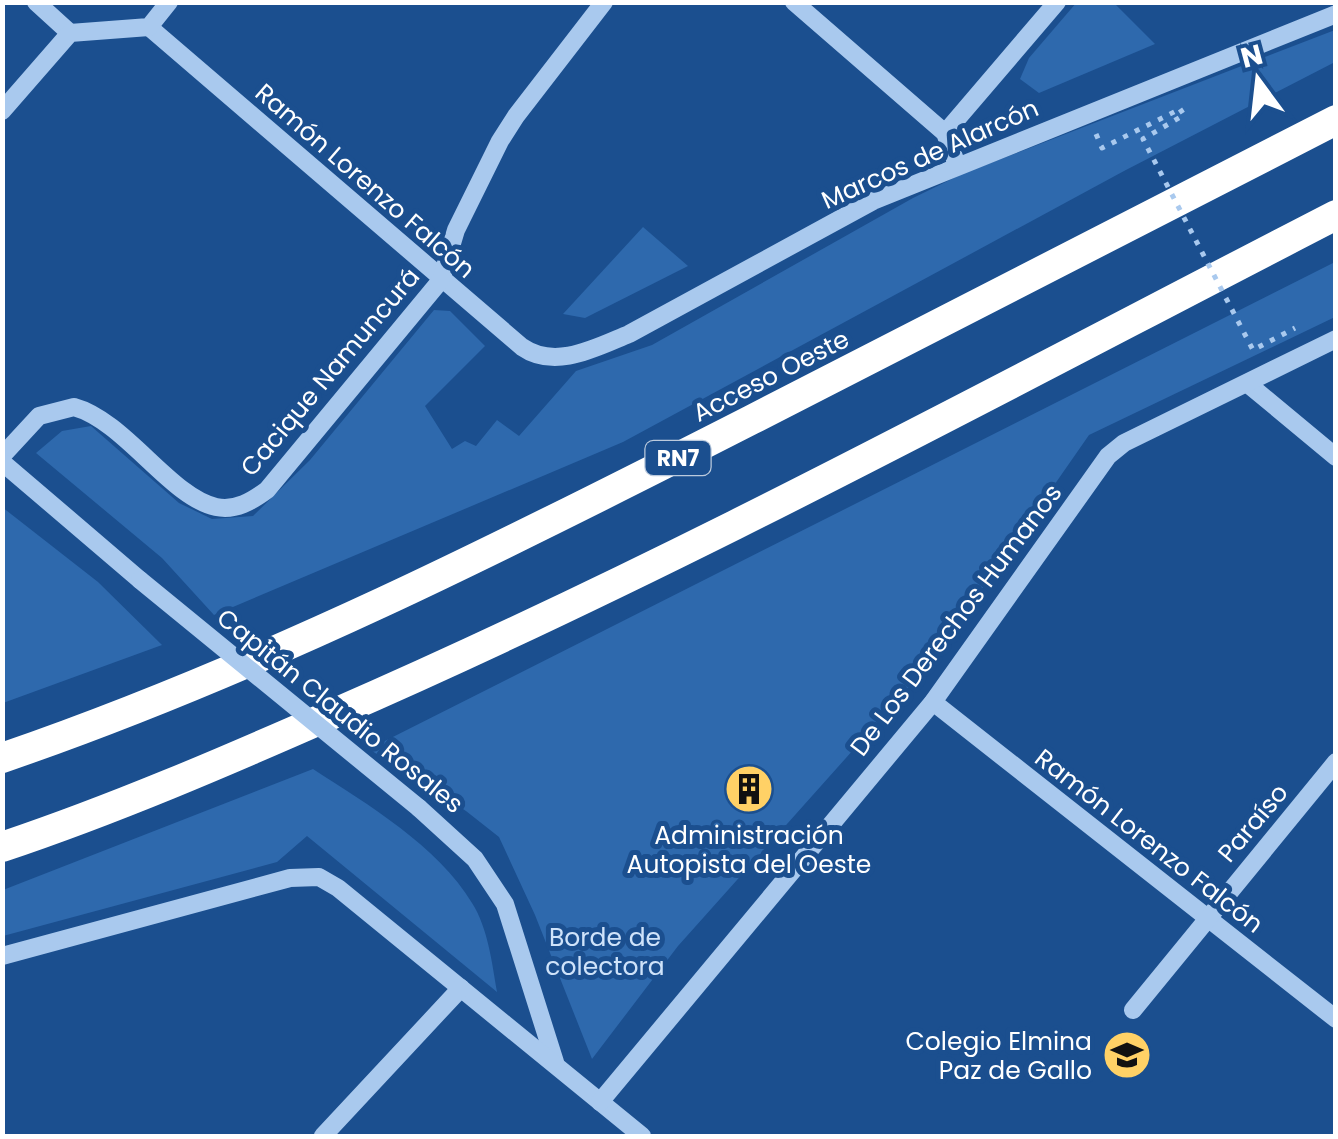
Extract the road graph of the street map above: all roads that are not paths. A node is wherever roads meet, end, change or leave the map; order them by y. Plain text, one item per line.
1 (36, 2) edge
2 (169, 2) edge
3 (604, 2) edge
4 (794, 2) edge
5 (1057, 2) edge
6 (1336, 14) edge
7 (148, 27) junction
8 (70, 34) junction
9 (2, 111) edge
10 (1336, 120) edge
11 (944, 133) junction
12 (957, 165) junction
13 (1336, 215) edge
14 (441, 280) junction
15 (1336, 338) edge
16 (555, 359) joint
17 (1248, 384) junction
18 (1336, 458) edge
19 (2, 459) edge
20 (932, 702) junction
21 (2, 758) edge
22 (1336, 762) edge
23 (2, 847) edge
24 (1206, 918) junction
25 (2, 956) edge
26 (461, 988) junction
27 (1133, 1010) dead end
28 (1336, 1018) edge
29 (555, 1062) junction
30 (600, 1102) junction
31 (323, 1136) edge
32 (642, 1136) edge

1 - 8 street
2 - 7 street
3 - 14 street, Cacique Namuncurá
4 - 11 street
5 - 11 street
6 - 12 street, Marcos de Alarcón
7 - 8 street
7 - 14 street, Ramón Lorenzo Falcón
8 - 9 street
10 - 21 highway, Acceso Oeste / RN7
11 - 12 street
12 - 16 street, Marcos de Alarcón
13 - 23 highway
14 - 16 street, Ramón Lorenzo Falcón
14 - 19 street, Cacique Namuncurá
15 - 17 street, De Los Derechos Humanos
17 - 18 street
17 - 20 street, De Los Derechos Humanos
19 - 29 street, Capitán Claudio Rosales, bridge
20 - 24 street, Ramón Lorenzo Falcón
20 - 30 street, De Los Derechos Humanos
22 - 24 street, Paraíso
24 - 27 street, Paraíso
24 - 28 street, Ramón Lorenzo Falcón
25 - 26 street
26 - 29 street
26 - 31 street
29 - 30 street
30 - 32 street

